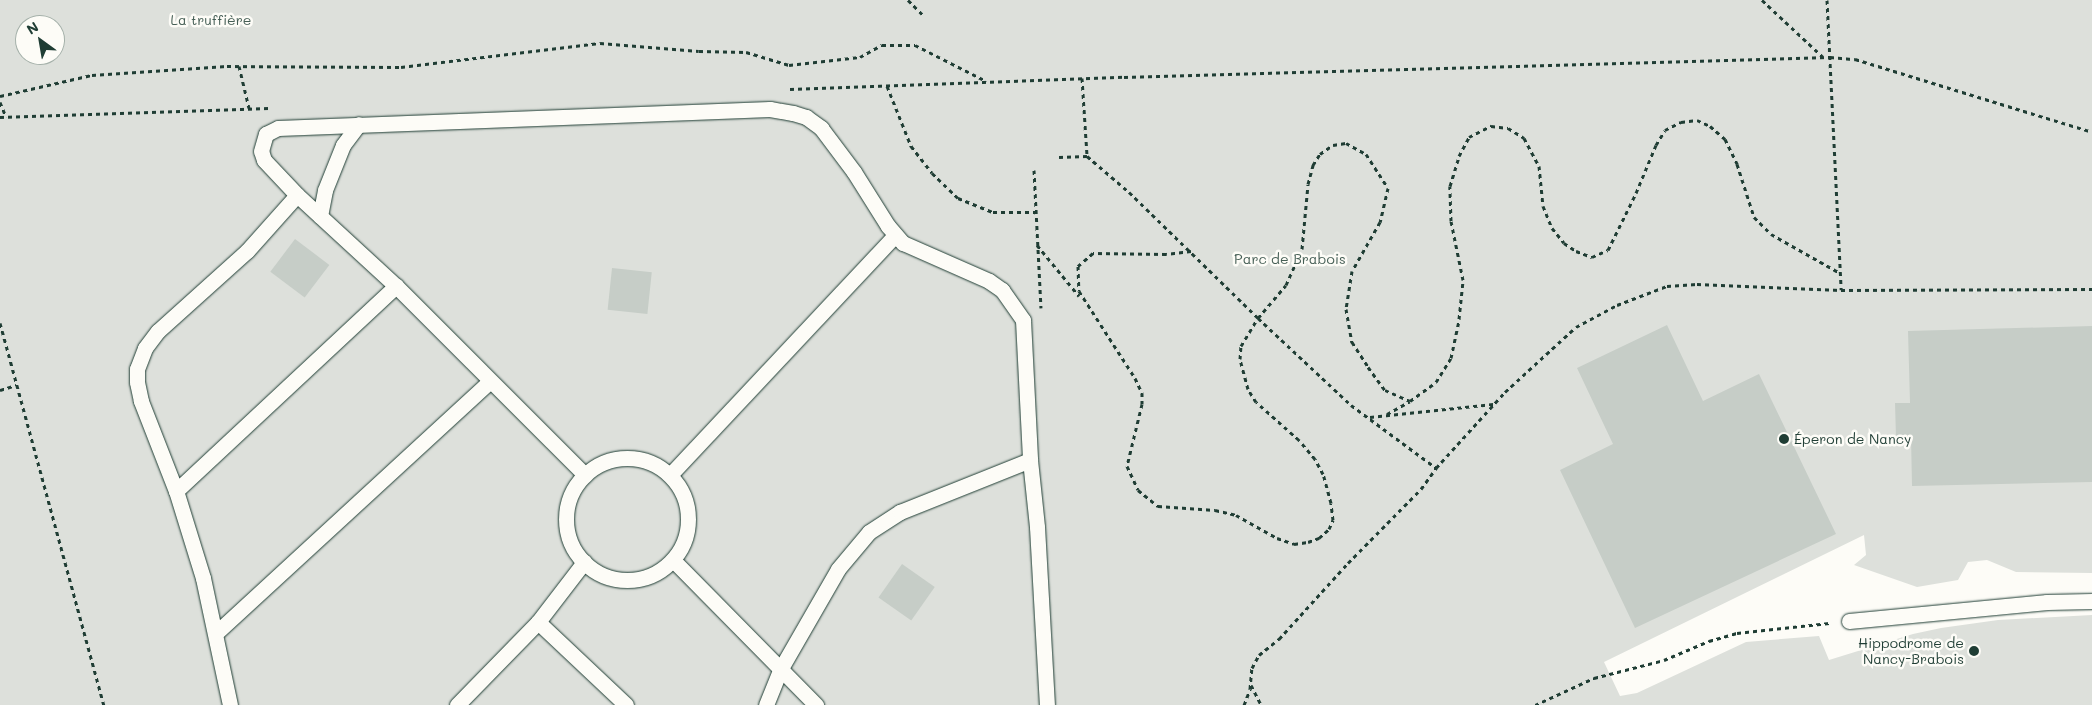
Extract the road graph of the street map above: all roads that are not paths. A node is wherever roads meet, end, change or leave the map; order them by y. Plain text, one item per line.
1 (359, 124) junction
2 (297, 195) junction
3 (320, 216) junction
4 (895, 235) junction
5 (396, 286) junction
6 (490, 381) junction
7 (1030, 460) junction
8 (585, 475) junction
9 (670, 475) junction
10 (176, 491) junction
11 (673, 560) junction
12 (584, 562) junction
13 (2092, 601) edge
14 (1849, 621) road end
15 (538, 622) junction
16 (216, 634) junction
17 (780, 670) junction
18 (230, 705) edge
19 (458, 705) edge
20 (626, 705) edge
21 (766, 705) edge
22 (816, 705) edge
23 (1047, 705) edge

1 - 2 lane
1 - 3 lane
1 - 4 lane
2 - 3 lane
2 - 10 lane
3 - 5 lane
4 - 7 lane
4 - 9 lane
5 - 6 lane
5 - 10 lane
6 - 8 lane
6 - 16 lane
7 - 17 lane
7 - 23 lane
8 - 9 lane
8 - 12 lane
9 - 11 lane
10 - 16 lane
11 - 12 lane
11 - 17 lane
12 - 15 lane
13 - 14 lane
15 - 19 lane
15 - 20 lane
16 - 18 lane
17 - 21 lane
17 - 22 lane

